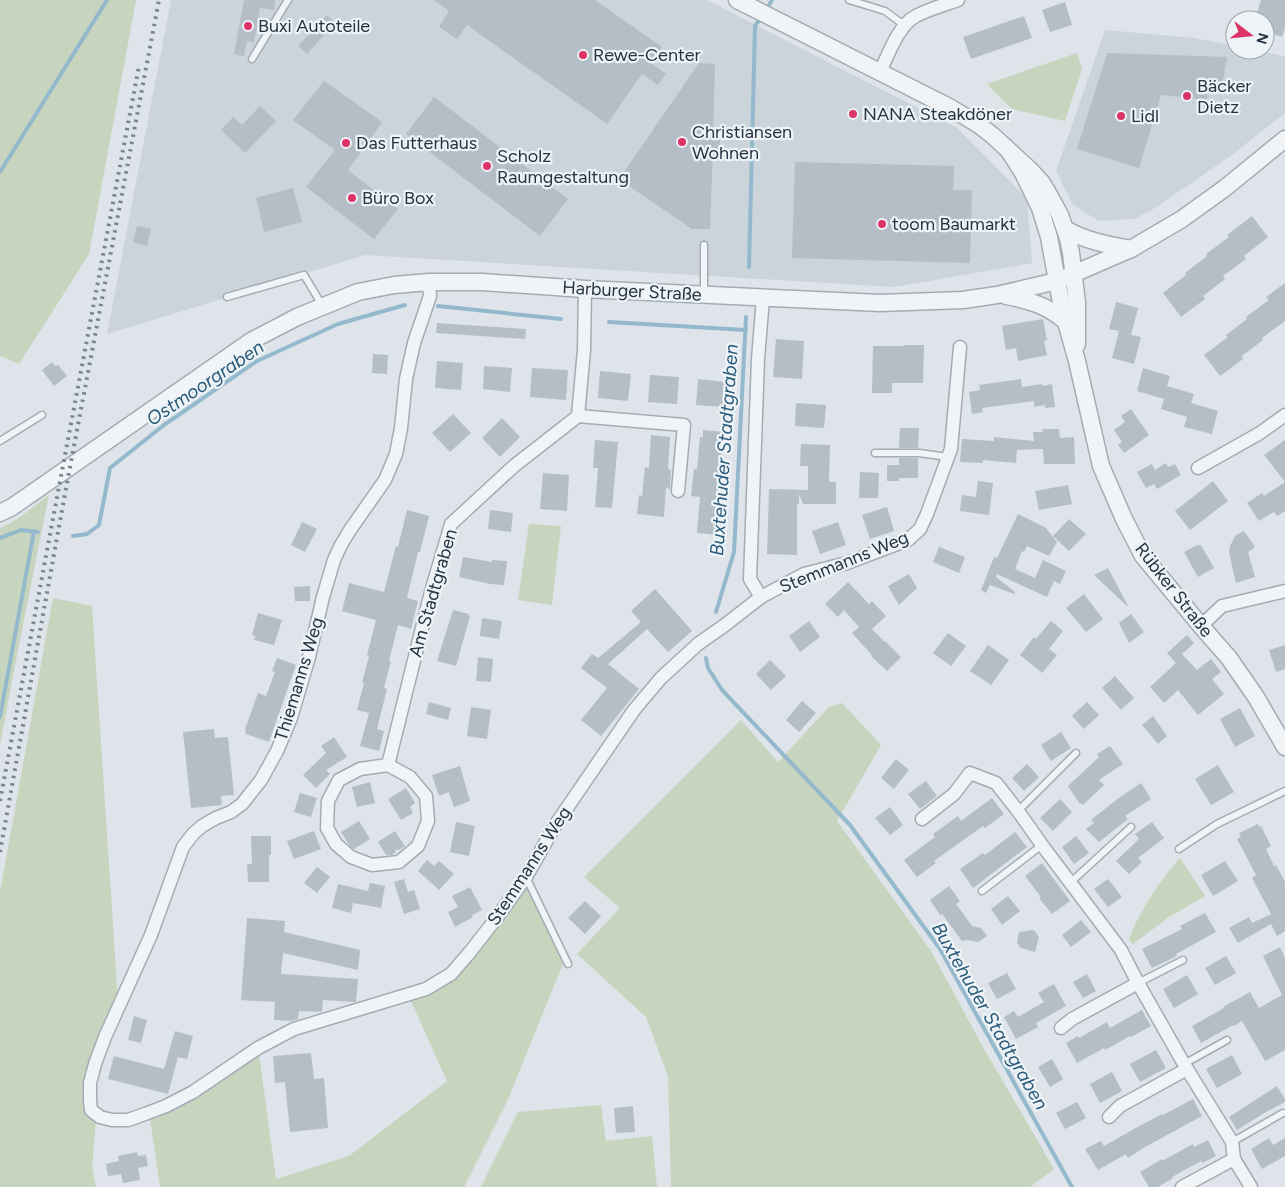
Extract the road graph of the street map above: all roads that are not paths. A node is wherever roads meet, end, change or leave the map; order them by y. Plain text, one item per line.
1 (288, 0) edge
2 (738, 0) edge
3 (849, 0) edge
4 (958, 0) edge
5 (904, 26) junction
6 (252, 59) dead end
7 (880, 72) junction
8 (1285, 139) edge
9 (1009, 151) junction
10 (1065, 229) junction
11 (704, 245) dead end
12 (1132, 249) junction
13 (1074, 274) junction
14 (1056, 281) junction
15 (429, 282) junction
16 (585, 290) junction
17 (997, 295) junction
18 (704, 296) junction
19 (227, 297) dead end
20 (763, 298) junction
21 (323, 306) junction
22 (1065, 321) junction
23 (960, 348) dead end
24 (1077, 361) junction
25 (42, 415) dead end
26 (1285, 415) edge
27 (578, 416) junction
28 (0, 441) edge
29 (874, 453) dead end
30 (948, 457) junction
31 (1198, 468) dead end
32 (678, 491) dead end
33 (0, 513) edge
34 (1285, 590) edge
35 (761, 597) junction
36 (1201, 626) junction
37 (1285, 746) edge
38 (1076, 753) dead end
39 (388, 765) junction
40 (1285, 791) edge
41 (1018, 811) junction
42 (922, 819) dead end
43 (1131, 827) dead end
44 (1042, 846) junction
45 (1179, 849) dead end
46 (526, 877) junction
47 (1071, 882) junction
48 (982, 891) dead end
49 (1184, 960) dead end
50 (568, 964) dead end
51 (1138, 983) junction
52 (1061, 1028) dead end
53 (1227, 1040) dead end
54 (1186, 1066) junction
55 (90, 1100) joint
56 (1283, 1113) dead end
57 (1109, 1117) dead end
58 (1232, 1142) junction
59 (1234, 1159) junction
60 (1182, 1187) edge
61 (1251, 1187) edge

1 - 6 lane
2 - 7 street, Rübker Straße
3 - 5 lane
4 - 5 street
5 - 7 street
7 - 9 street, Rübker Straße
8 - 12 street, Harburger Straße
9 - 10 street, Rübker Straße
9 - 14 street, Rübker Straße
10 - 12 street
10 - 13 street, Rübker Straße
11 - 18 lane
12 - 13 street, Harburger Straße
13 - 14 street, Harburger Straße
13 - 24 street, Rübker Straße
14 - 17 street, Harburger Straße
14 - 22 street, Rübker Straße
15 - 16 street, Harburger Straße
15 - 21 street, Harburger Straße
15 - 55 street, Thiemanns Weg
16 - 18 street, Harburger Straße
16 - 27 street
17 - 20 street, Harburger Straße
17 - 22 street
18 - 20 street, Harburger Straße
19 - 21 lane
20 - 35 street, Stemmanns Weg
21 - 33 street, Harburger Straße
22 - 24 street, Rübker Straße
23 - 30 street, Stemmanns Weg
24 - 36 street, Rübker Straße
25 - 28 lane
26 - 31 street
27 - 32 street
27 - 39 street, Am Stadtgraben
29 - 30 lane
30 - 35 street, Stemmanns Weg
34 - 36 street
35 - 46 street, Stemmanns Weg
36 - 37 street, Rübker Straße
38 - 41 lane
39 - 39 street
40 - 45 lane
41 - 42 street
41 - 44 street
43 - 47 lane
44 - 47 street
44 - 48 lane
46 - 50 lane
46 - 55 street, Stemmanns Weg
47 - 51 street
49 - 51 lane
51 - 52 street
51 - 54 street
53 - 54 lane
54 - 57 street
54 - 58 street
56 - 58 lane
58 - 59 street
59 - 60 street
59 - 61 street

